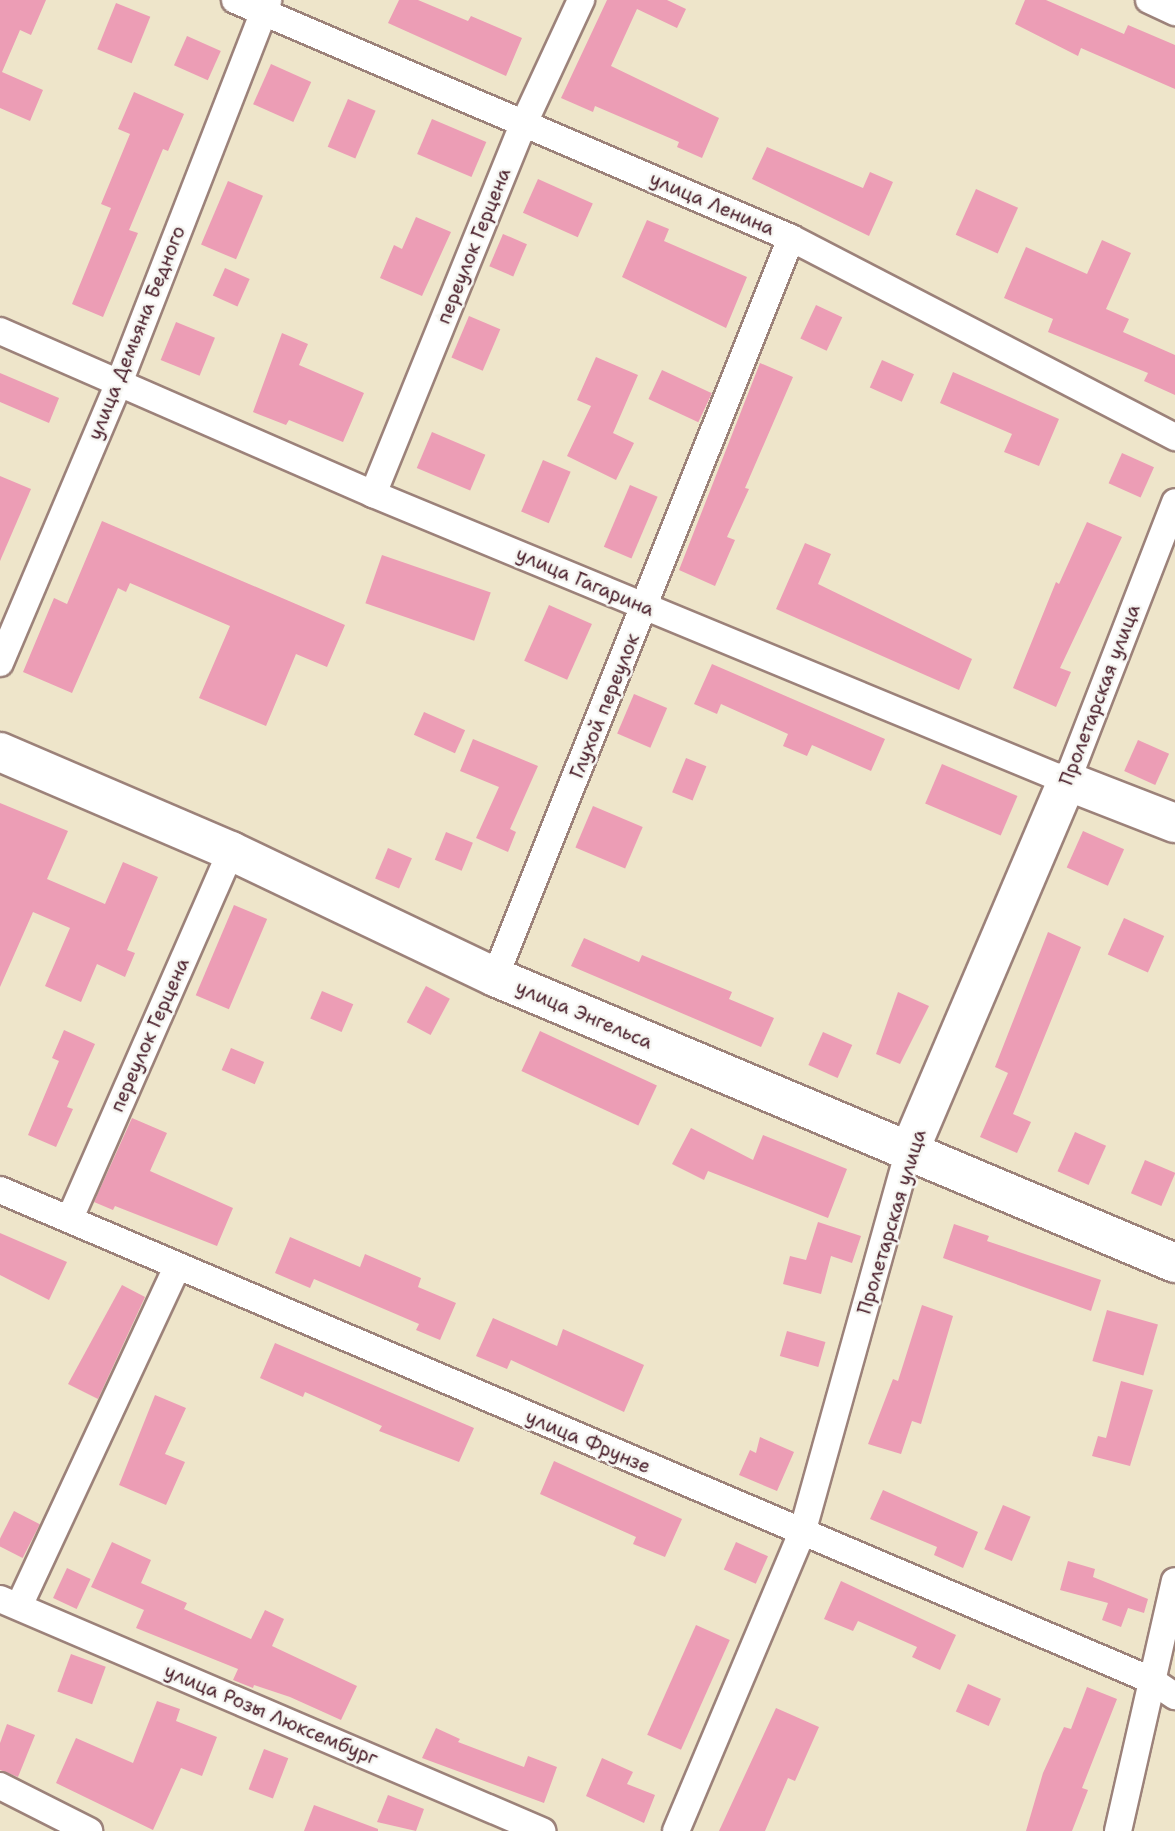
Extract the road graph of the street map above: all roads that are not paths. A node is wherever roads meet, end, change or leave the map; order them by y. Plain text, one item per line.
1 (235, 0) edge
2 (581, 0) edge
3 (1149, 0) edge
4 (265, 6) edge
5 (1175, 12) edge
6 (524, 123) junction
7 (791, 238) junction
8 (0, 331) edge
9 (119, 383) junction
10 (1175, 437) edge
11 (373, 494) junction
12 (1175, 502) edge
13 (645, 607) junction
14 (0, 663) edge
15 (0, 752) edge
16 (1067, 781) junction
17 (1175, 823) edge
18 (231, 851) junction
19 (495, 977) junction
20 (908, 1154) junction
21 (0, 1190) edge
22 (70, 1218) junction
23 (1175, 1264) edge
24 (177, 1267) junction
25 (802, 1533) junction
26 (1175, 1581) edge
27 (9, 1603) edge
28 (1151, 1680) junction
29 (1175, 1696) edge
30 (0, 1786) edge
31 (89, 1831) edge
32 (542, 1831) edge
33 (676, 1831) edge
34 (1118, 1831) edge

1 - 4 street, улица Ленина
2 - 6 street, переулок Герцена
3 - 5 street
4 - 6 street, улица Ленина
4 - 9 street, улица Демьяна Бедного
6 - 7 street, улица Ленина
6 - 11 street, переулок Герцена
7 - 10 street, улица Ленина
7 - 13 street, Глухой переулок
8 - 9 street, улица Гагарина
9 - 11 street, улица Гагарина
9 - 14 street, улица Демьяна Бедного
11 - 13 street, улица Гагарина
12 - 16 street, Пролетарская улица
13 - 16 street, улица Гагарина
13 - 19 street, Глухой переулок
15 - 18 main road, улица Энгельса
16 - 17 main road, улица Гагарина
16 - 20 main road, Пролетарская улица
18 - 19 main road, улица Энгельса
18 - 22 street, переулок Герцена
19 - 20 main road, улица Энгельса
20 - 23 main road, улица Энгельса
20 - 25 street, Пролетарская улица
21 - 22 street, улица Фрунзе
22 - 24 street, улица Фрунзе
24 - 25 street, улица Фрунзе
24 - 27 street
25 - 28 street, улица Фрунзе
25 - 33 street, Пролетарская улица
26 - 28 street
27 - 32 street, улица Розы Люксембург
28 - 29 street, улица Фрунзе
28 - 34 street
30 - 31 street

